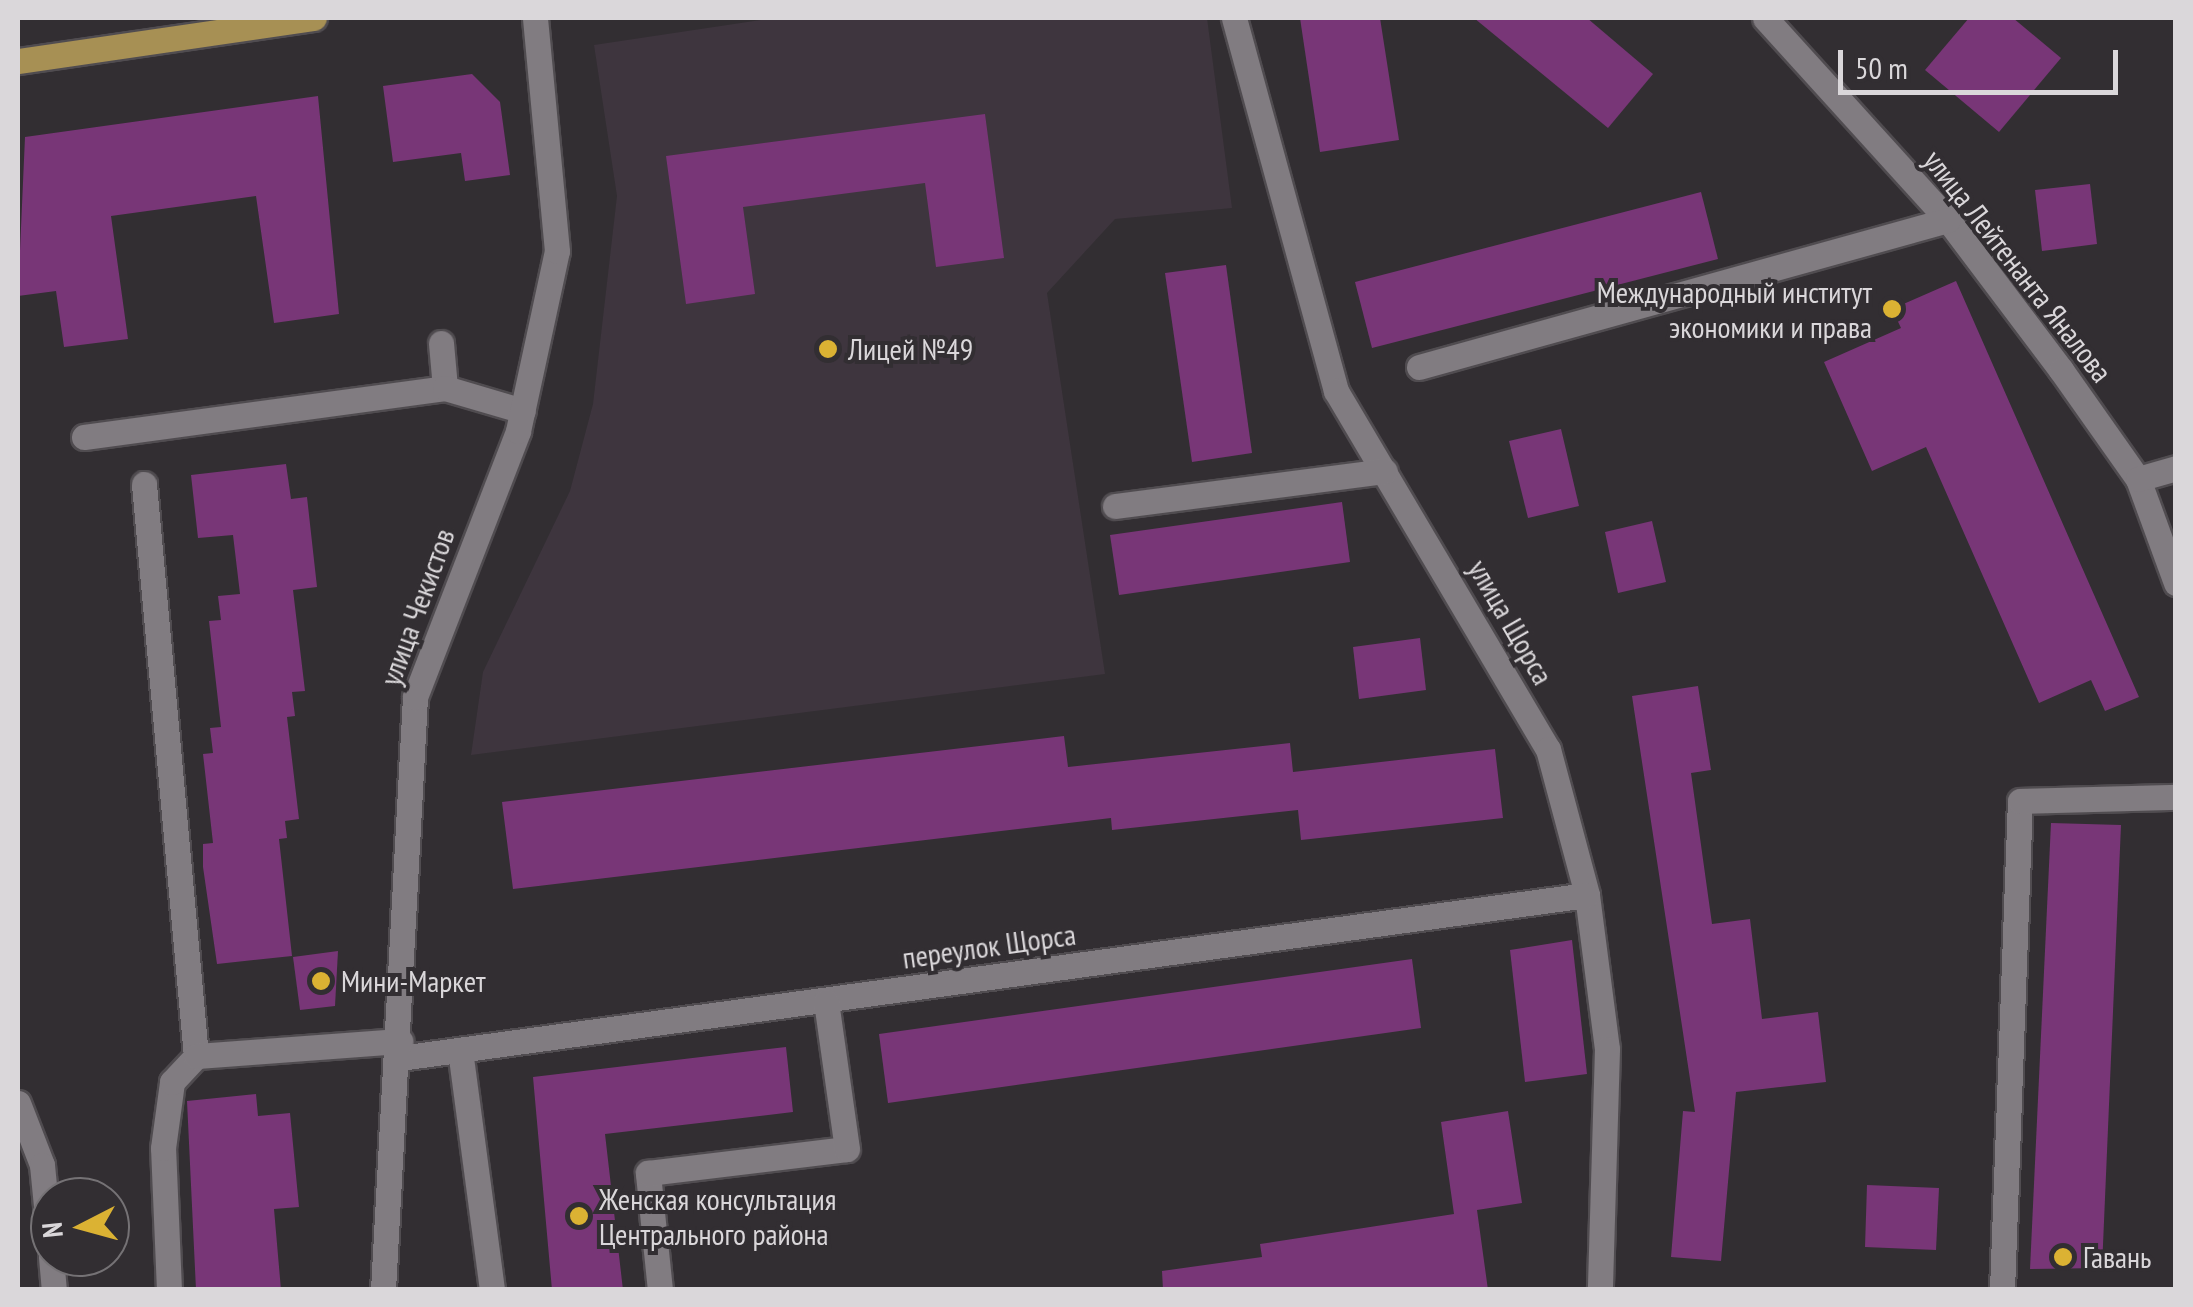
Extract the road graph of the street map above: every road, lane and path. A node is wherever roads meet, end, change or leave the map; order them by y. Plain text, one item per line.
1 (314, 18) edge
2 (535, 18) edge
3 (1234, 18) edge
4 (1764, 18) edge
5 (18, 61) edge
6 (1948, 220) junction
7 (440, 344) dead end
8 (1419, 367) dead end
9 (445, 388) junction
10 (522, 412) junction
11 (84, 436) dead end
12 (2176, 468) edge
13 (1385, 471) junction
14 (2138, 480) junction
15 (144, 484) dead end
16 (1115, 506) dead end
17 (2176, 583) edge
18 (2176, 797) edge
19 (1587, 895) junction
20 (826, 1001) junction
21 (400, 1049) junction
22 (460, 1050) junction
23 (196, 1056) junction
24 (18, 1103) edge
25 (43, 1177) edge
26 (169, 1290) edge
27 (383, 1290) edge
28 (492, 1290) edge
29 (660, 1290) edge
30 (1600, 1290) edge
31 (2002, 1290) edge

1 - 5 main road
2 - 10 street, улица Чекистов
3 - 13 street, улица Щорса
4 - 6 street, улица Лейтенанта Яналова
6 - 8 street
6 - 14 street, улица Лейтенанта Яналова
7 - 9 street
9 - 10 street
9 - 11 street
10 - 21 street, улица Чекистов
12 - 14 street
13 - 16 street
13 - 19 street, улица Щорса
14 - 17 street, улица Лейтенанта Яналова
15 - 23 street
18 - 31 street
19 - 20 street, переулок Щорса
19 - 30 street, улица Щорса
20 - 22 street, переулок Щорса
20 - 29 street
21 - 22 street, переулок Щорса
21 - 23 street, переулок Щорса
21 - 27 street, улица Чекистов
22 - 28 street
23 - 26 street
24 - 25 street

